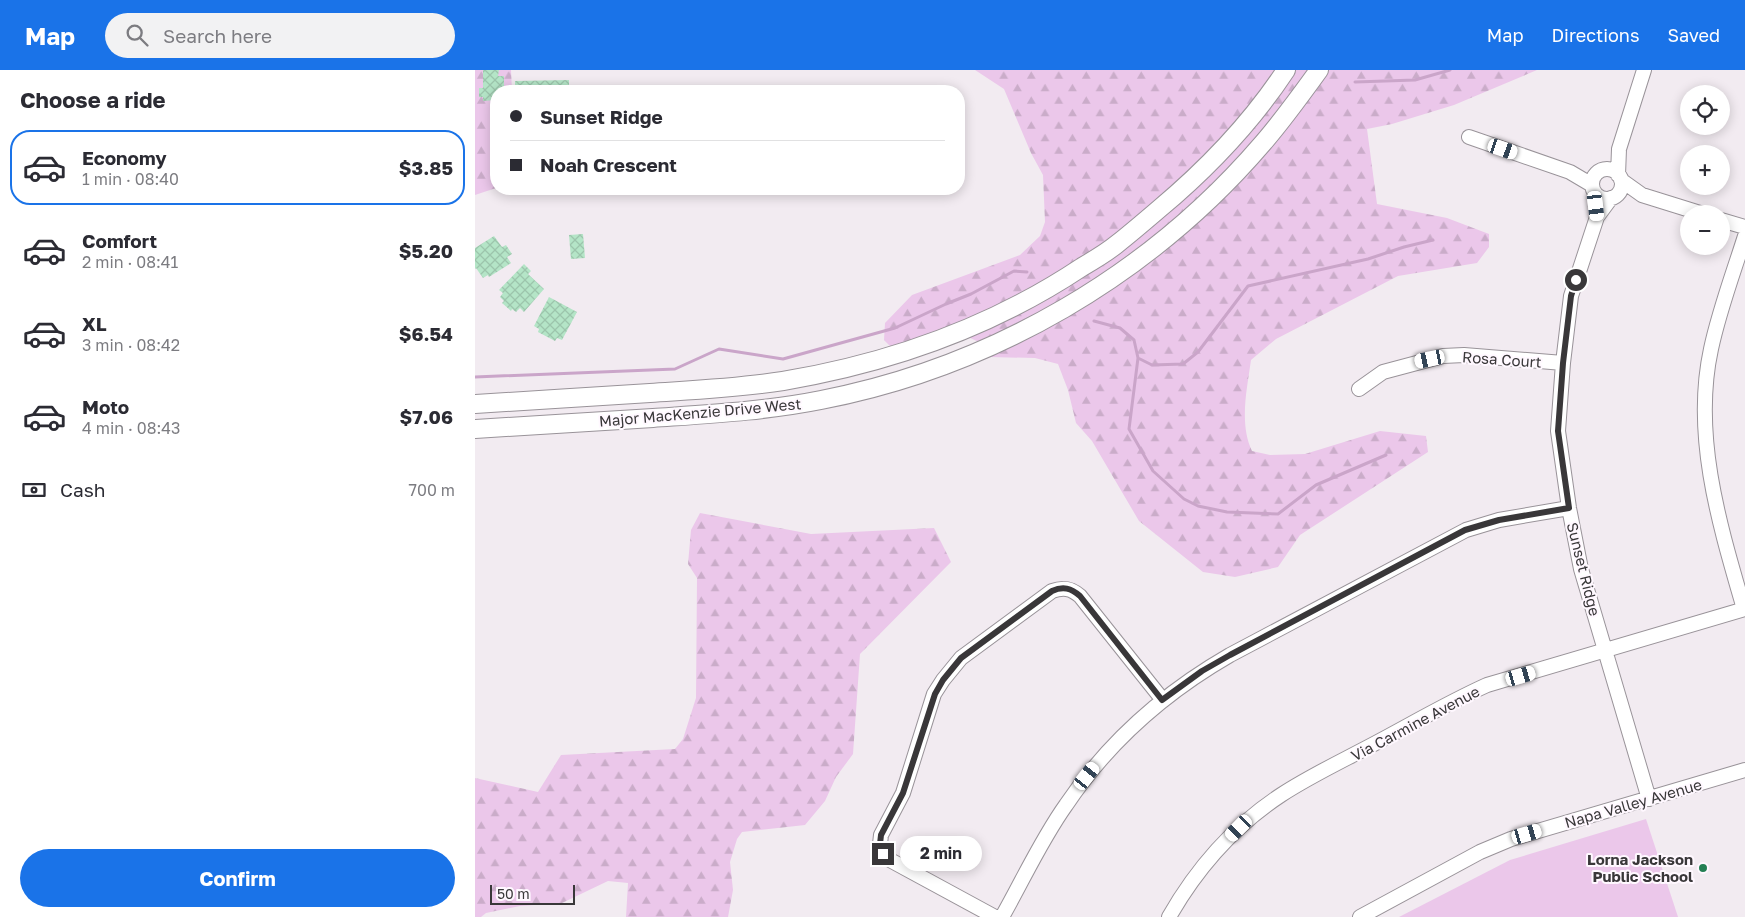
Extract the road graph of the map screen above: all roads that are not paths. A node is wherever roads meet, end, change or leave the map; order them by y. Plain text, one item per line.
1 (1286, 70) edge
2 (1319, 70) edge
3 (1644, 70) edge
4 (1469, 137) dead end
5 (1619, 149) junction
6 (1620, 178) junction
7 (1596, 180) junction
8 (1642, 194) junction
9 (1614, 197) junction
10 (1680, 206) edge
11 (1597, 217) junction
12 (1730, 223) edge
13 (1745, 227) edge
14 (1745, 236) edge
15 (1563, 363) junction
16 (1359, 389) dead end
17 (475, 404) edge
18 (475, 429) edge
19 (1569, 508) junction
20 (1745, 609) edge
21 (1605, 651) junction
22 (1162, 700) junction
23 (1745, 770) edge
24 (1649, 799) junction
25 (995, 917) edge
26 (1002, 917) edge
27 (1169, 917) edge
28 (1360, 917) edge

1 - 17 main road, Major MacKenzie Drive West
2 - 18 main road, Major MacKenzie Drive West
3 - 5 street
4 - 7 street
5 - 6 street
5 - 7 street
6 - 7 street
6 - 8 street
6 - 9 street
7 - 9 street
7 - 11 street, Sunset Ridge
8 - 9 street
8 - 10 street
9 - 11 street, Sunset Ridge
11 - 15 street, Sunset Ridge
12 - 13 street
14 - 20 street
15 - 16 street, Rosa Court
15 - 19 street, Sunset Ridge
19 - 21 street, Sunset Ridge
19 - 22 street
20 - 21 street, Via Carmine Avenue
21 - 24 street, Sunset Ridge
21 - 27 street, Via Carmine Avenue
22 - 25 street
22 - 26 street
23 - 24 street, Napa Valley Avenue
24 - 28 street, Napa Valley Avenue

